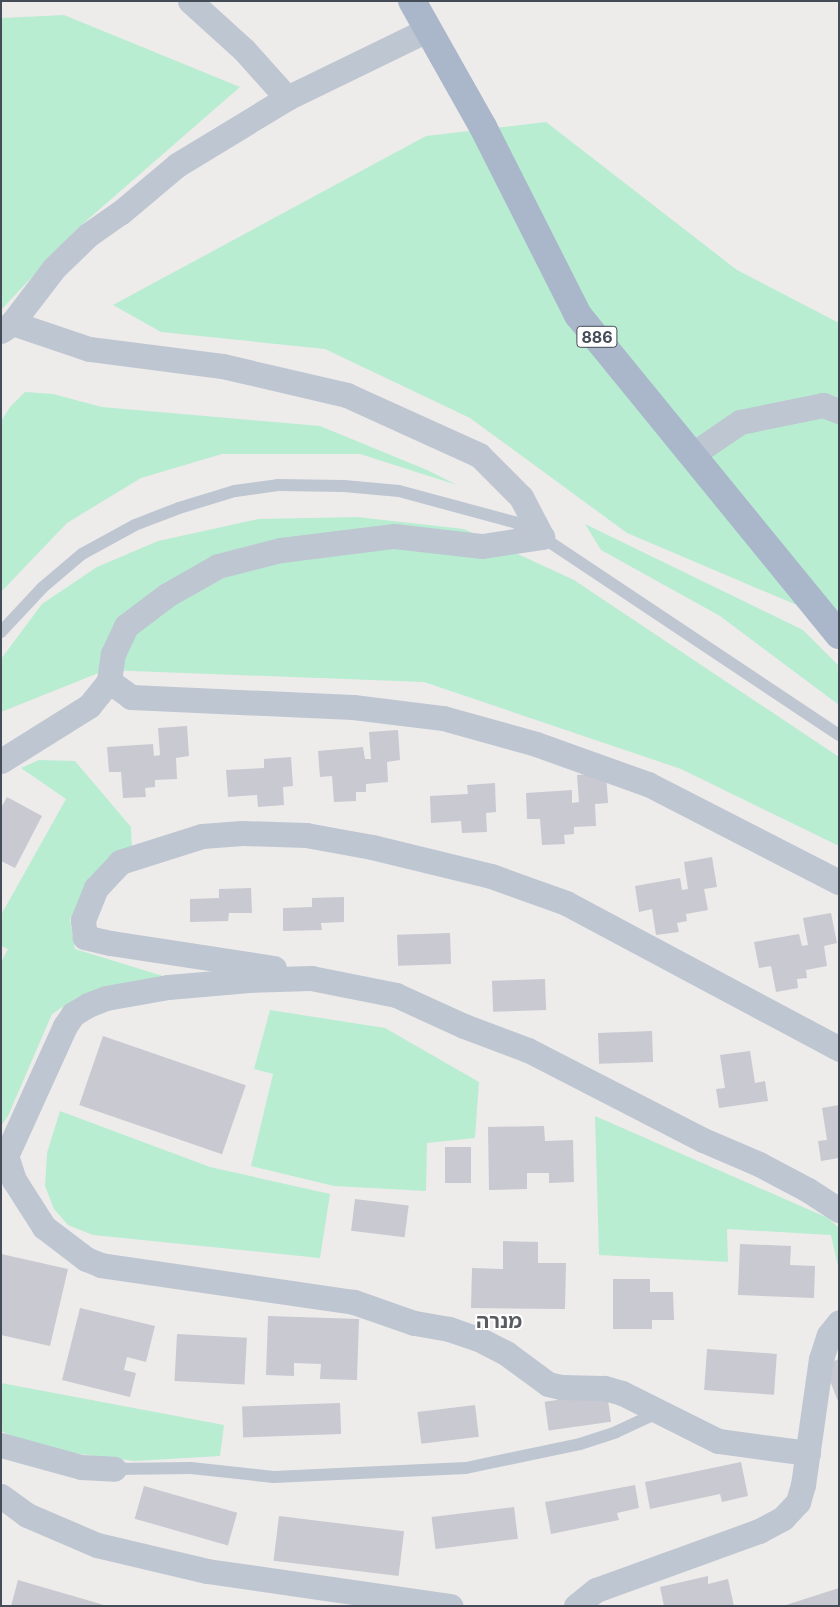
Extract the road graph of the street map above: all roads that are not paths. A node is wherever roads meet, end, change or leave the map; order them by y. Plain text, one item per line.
1 (190, 1) edge
2 (412, 1) edge
3 (427, 30) junction
4 (287, 98) junction
5 (7, 327) edge
6 (839, 411) edge
7 (693, 454) junction
8 (542, 537) junction
9 (1, 632) edge
10 (839, 635) edge
11 (109, 681) junction
12 (839, 735) edge
13 (1, 761) edge
14 (839, 882) edge
15 (311, 978) junction
16 (839, 1049) edge
17 (4, 1157) edge
18 (839, 1210) edge
19 (839, 1322) edge
20 (660, 1412) junction
21 (1, 1445) edge
22 (808, 1453) junction
23 (114, 1469) joint
24 (1, 1496) edge
25 (451, 1606) edge
26 (576, 1606) edge

1 - 4 street
2 - 3 main road, 886
3 - 4 street
3 - 7 main road, 886
4 - 5 street
5 - 8 street
6 - 7 street
7 - 10 main road, 886
8 - 9 lane
8 - 11 street
8 - 12 lane
11 - 13 street
11 - 14 street
15 - 16 street
15 - 17 street
15 - 18 street
17 - 20 street
19 - 22 street
20 - 22 street
20 - 23 lane
21 - 23 street
22 - 26 street
24 - 25 street

